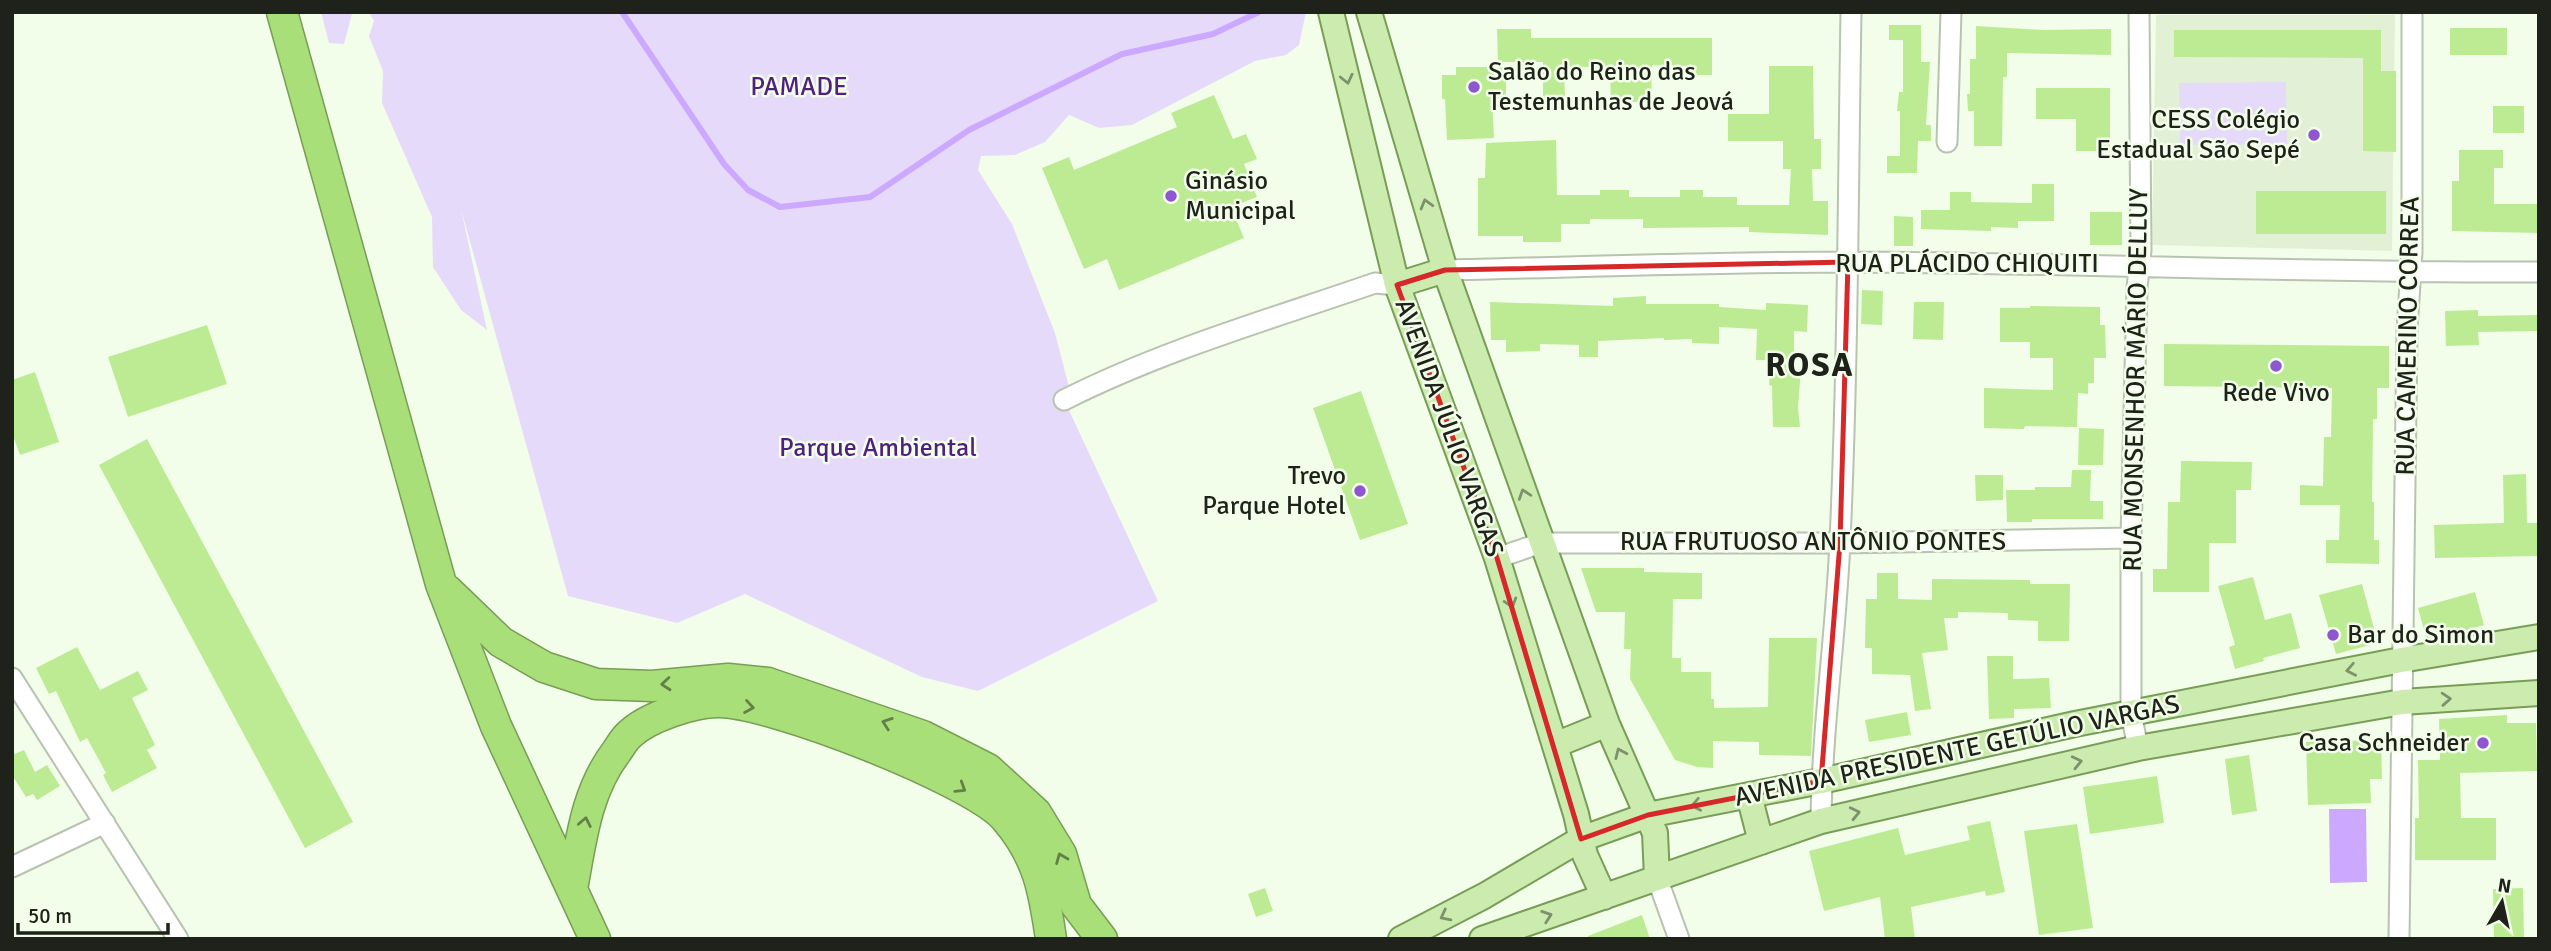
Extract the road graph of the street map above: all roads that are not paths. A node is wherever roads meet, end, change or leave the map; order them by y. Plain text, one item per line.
1 (282, 12) edge
2 (1369, 12) edge
3 (1851, 12) edge
4 (1951, 12) edge
5 (2139, 12) edge
6 (2412, 12) edge
7 (1339, 13) edge
8 (1947, 142) dead end
9 (1848, 262) junction
10 (2138, 266) junction
11 (1445, 270) junction
12 (2409, 272) junction
13 (2539, 272) edge
14 (1397, 285) junction
15 (1064, 400) dead end
16 (2131, 538) junction
17 (1541, 543) junction
18 (1840, 543) junction
19 (1497, 558) junction
20 (441, 584) junction
21 (2539, 637) edge
22 (2401, 660) junction
23 (12, 678) edge
24 (2539, 693) edge
25 (2402, 702) junction
26 (2131, 713) junction
27 (1607, 724) junction
28 (1555, 744) junction
29 (2138, 748) junction
30 (1821, 781) junction
31 (1749, 795) junction
32 (1648, 815) junction
33 (1821, 821) junction
34 (105, 823) junction
35 (1581, 839) junction
36 (1760, 842) junction
37 (12, 867) edge
38 (1657, 878) junction
39 (572, 890) junction
40 (1484, 897) junction
41 (1604, 897) junction
42 (1076, 905) junction
43 (1489, 936) edge
44 (178, 939) edge
45 (595, 939) edge
46 (1051, 939) edge
47 (1078, 939) edge
48 (1102, 939) edge
49 (1401, 939) edge
50 (1679, 939) edge
51 (2399, 939) edge

1 - 20 highway
11 -> 2 main road, AVENIDA JÚLIO VARGAS
3 - 9 street
4 - 8 street
5 - 10 street, RUA MONSENHOR MÁRIO DELLUY
6 - 12 street, RUA CAMERINO CORREA
7 -> 14 main road, AVENIDA JÚLIO VARGAS
9 - 10 street, RUA PLÁCIDO CHIQUITI
9 - 11 street, RUA PLÁCIDO CHIQUITI
9 - 18 street
10 - 12 street, RUA PLÁCIDO CHIQUITI
10 - 16 street, RUA MONSENHOR MÁRIO DELLUY
11 - 14 main road, RUA PLÁCIDO CHIQUITI
17 -> 11 main road, AVENIDA JÚLIO VARGAS
12 - 13 street, RUA PLÁCIDO CHIQUITI
12 - 22 street, RUA CAMERINO CORREA
14 - 15 street
14 - 19 main road, AVENIDA JÚLIO VARGAS
16 - 18 street, RUA FRUTUOSO ANTÔNIO PONTES
16 - 26 street, RUA MONSENHOR MÁRIO DELLUY
17 - 18 street, RUA FRUTUOSO ANTÔNIO PONTES
17 - 19 street, RUA FRUTUOSO ANTÔNIO PONTES
17 - 27 main road, AVENIDA JÚLIO VARGAS
18 - 30 street
19 -> 28 main road, AVENIDA JÚLIO VARGAS
20 - 39 highway
42 -> 20 highway
21 - 22 main road, AVENIDA PRESIDENTE GETÚLIO VARGAS
22 - 25 street, RUA CAMERINO CORREA
22 -> 26 main road, AVENIDA PRESIDENTE GETÚLIO VARGAS
23 - 34 street
25 -> 24 main road, AVENIDA PRESIDENTE GETÚLIO VARGAS
25 - 29 main road, AVENIDA PRESIDENTE GETÚLIO VARGAS
25 - 51 street, RUA CAMERINO CORREA
26 - 29 street, RUA MONSENHOR MÁRIO DELLUY
26 - 30 main road, AVENIDA PRESIDENTE GETÚLIO VARGAS
27 - 28 main road
32 -> 27 main road, AVENIDA JÚLIO VARGAS
28 - 35 main road, AVENIDA JÚLIO VARGAS
33 -> 29 main road, AVENIDA PRESIDENTE GETÚLIO VARGAS
30 - 31 main road, AVENIDA PRESIDENTE GETÚLIO VARGAS
30 - 33 street
31 -> 32 main road, AVENIDA PRESIDENTE GETÚLIO VARGAS
31 - 36 main road
32 - 35 main road, AVENIDA PRESIDENTE GETÚLIO VARGAS
32 - 38 main road, AVENIDA JÚLIO VARGAS
33 - 36 main road, AVENIDA PRESIDENTE GETÚLIO VARGAS
34 - 37 street
34 - 44 street
35 - 40 main road, AVENIDA PRESIDENTE GETÚLIO VARGAS
35 - 41 main road, AVENIDA JÚLIO VARGAS
36 - 38 main road, AVENIDA PRESIDENTE GETÚLIO VARGAS
38 - 41 main road, AVENIDA PRESIDENTE GETÚLIO VARGAS
38 - 50 street
39 - 45 highway
39 -> 46 highway
40 - 43 main road
40 -> 49 main road, AVENIDA PRESIDENTE GETÚLIO VARGAS
43 -> 41 main road, AVENIDA PRESIDENTE GETÚLIO VARGAS
42 - 47 highway
42 - 48 highway

